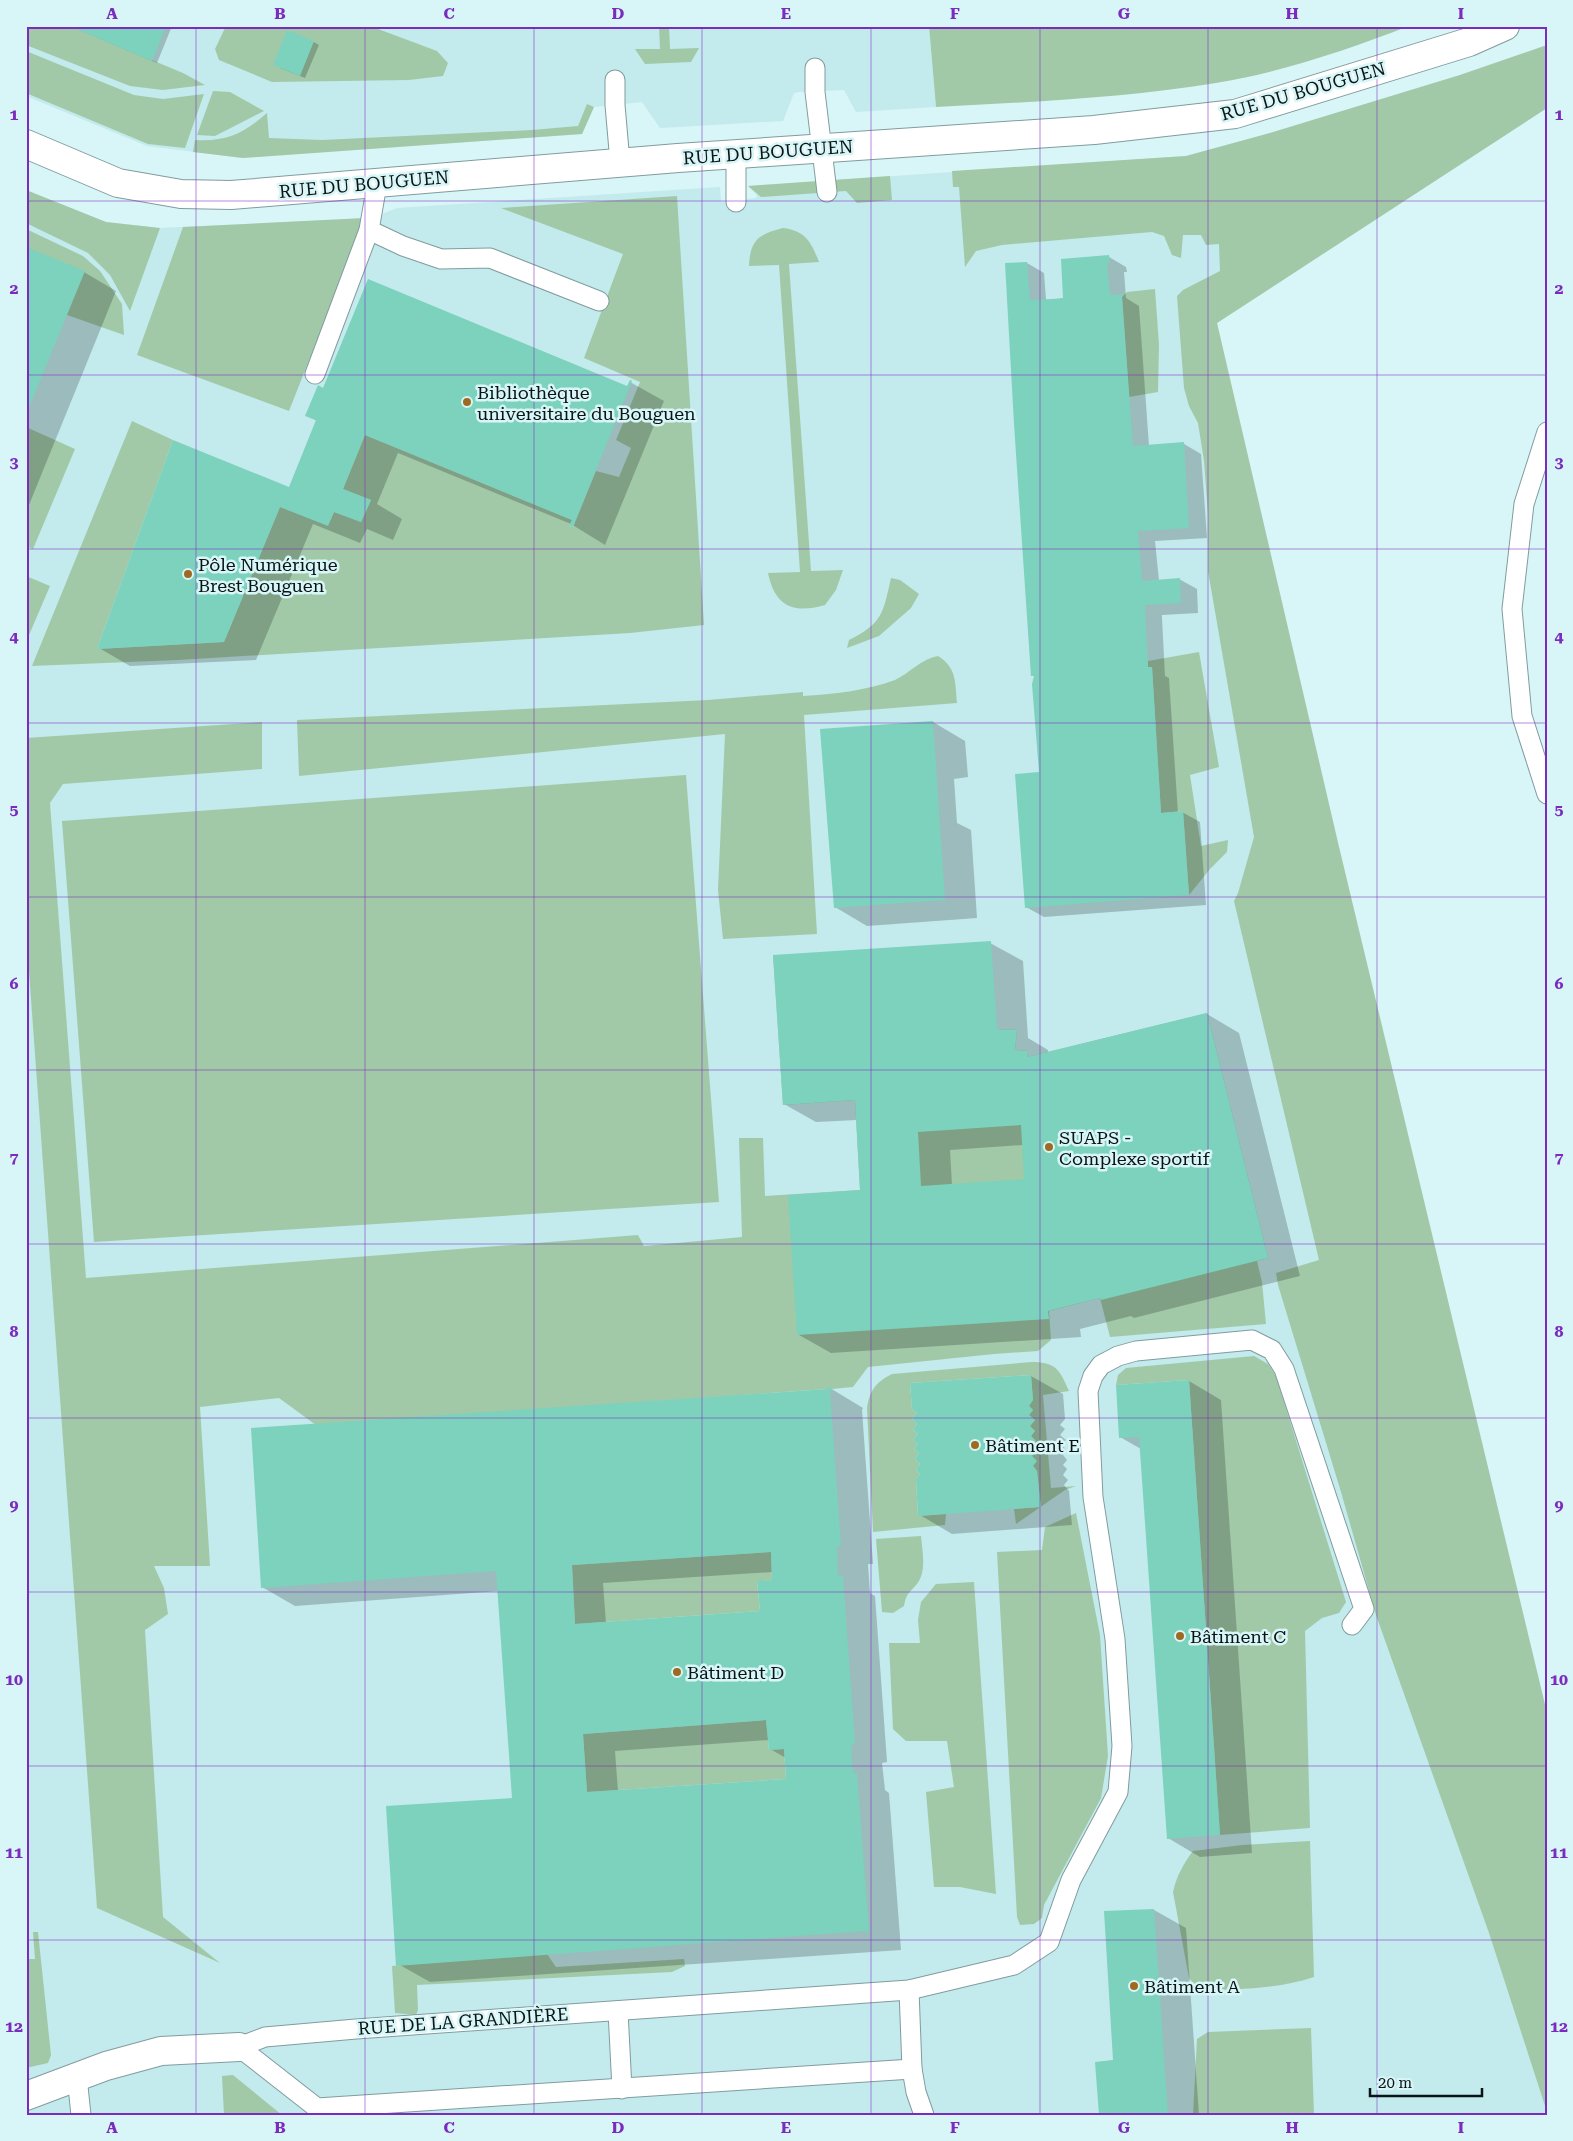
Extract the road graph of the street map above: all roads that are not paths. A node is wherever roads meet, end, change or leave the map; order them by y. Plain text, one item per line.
1 (1505, 26) edge
2 (815, 68) dead end
3 (615, 80) dead end
4 (26, 144) edge
5 (822, 148) junction
6 (736, 154) junction
7 (620, 162) junction
8 (377, 184) junction
9 (827, 192) dead end
10 (736, 202) dead end
11 (369, 230) junction
12 (599, 301) dead end
13 (315, 374) dead end
14 (1547, 432) edge
15 (1547, 794) edge
16 (1352, 1625) dead end
17 (909, 1990) junction
18 (618, 2010) junction
19 (239, 2047) junction
20 (912, 2069) junction
21 (77, 2077) junction
22 (622, 2089) junction
23 (26, 2096) edge
24 (81, 2115) edge
25 (924, 2115) edge

1 - 5 street, RUE DU BOUGUEN
2 - 5 lane
3 - 7 lane
4 - 8 street, RUE DU BOUGUEN
5 - 6 street, RUE DU BOUGUEN
5 - 9 lane
6 - 7 street, RUE DU BOUGUEN
6 - 10 lane
7 - 8 street, RUE DU BOUGUEN
8 - 11 lane
11 - 12 lane
11 - 13 lane
14 - 15 lane
16 - 17 lane, RUE DE LA GRANDIÈRE
17 - 18 lane, RUE DE LA GRANDIÈRE
17 - 20 lane
18 - 19 lane, RUE DE LA GRANDIÈRE
18 - 22 lane
19 - 21 street, RUE DE LA GRANDIÈRE
19 - 22 lane
20 - 22 lane
20 - 25 lane
21 - 23 street, RUE DE LA GRANDIÈRE
21 - 24 lane

